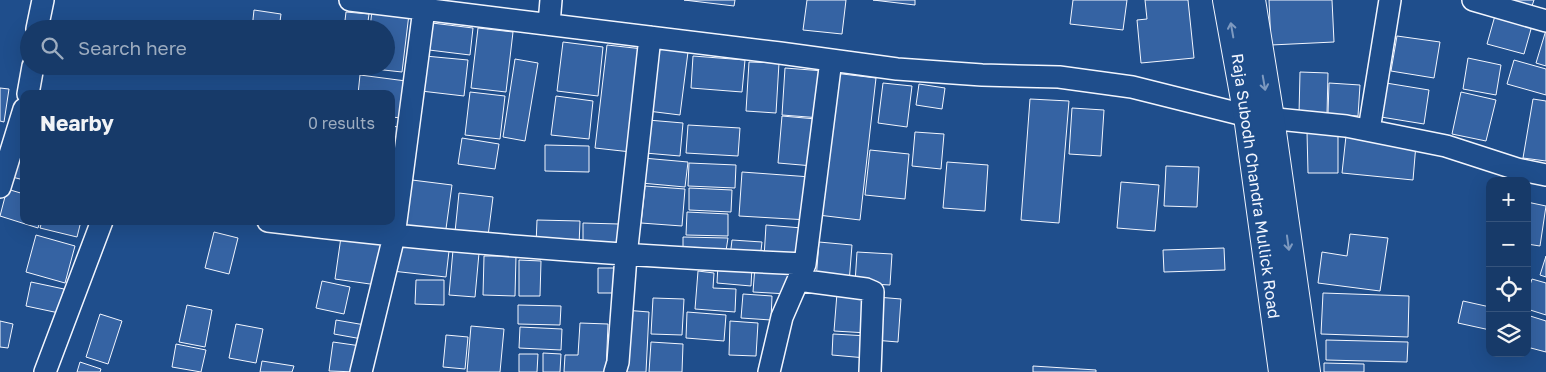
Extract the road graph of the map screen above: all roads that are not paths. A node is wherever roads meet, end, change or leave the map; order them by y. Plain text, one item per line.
1 (43, 0) edge
2 (350, 0) edge
3 (551, 0) edge
4 (1227, 0) edge
5 (1250, 0) edge
6 (1390, 0) edge
7 (1474, 0) edge
8 (424, 8) junction
9 (39, 20) edge
10 (1546, 22) edge
11 (549, 24) junction
12 (650, 37) junction
13 (831, 60) junction
14 (31, 75) edge
15 (29, 90) edge
16 (1259, 117) junction
17 (20, 122) edge
18 (1369, 130) junction
19 (1546, 175) edge
20 (0, 187) edge
21 (100, 225) edge
22 (302, 225) edge
23 (394, 236) junction
24 (626, 256) junction
25 (801, 272) junction
26 (45, 372) edge
27 (365, 372) edge
28 (614, 372) edge
29 (769, 372) edge
30 (870, 372) edge
31 (1283, 372) edge
32 (1306, 372) edge

1 - 9 street
2 - 8 street
3 - 11 street
16 -> 4 main road, Raja Subodh Chandra Mullick Road
5 -> 16 main road, Raja Subodh Chandra Mullick Road
6 - 18 street
7 - 10 street
8 - 11 street
8 - 23 street
11 - 12 street
12 - 13 street
12 - 24 street
13 - 16 street
13 - 25 street
14 - 15 street
16 - 18 street
16 - 31 main road, Raja Subodh Chandra Mullick Road
16 -> 32 main road, Raja Subodh Chandra Mullick Road
17 - 20 street
18 - 19 street
21 - 26 street
22 - 23 street
23 - 24 street
23 - 27 street
24 - 25 street
24 - 28 street
25 - 29 street
25 - 30 street

